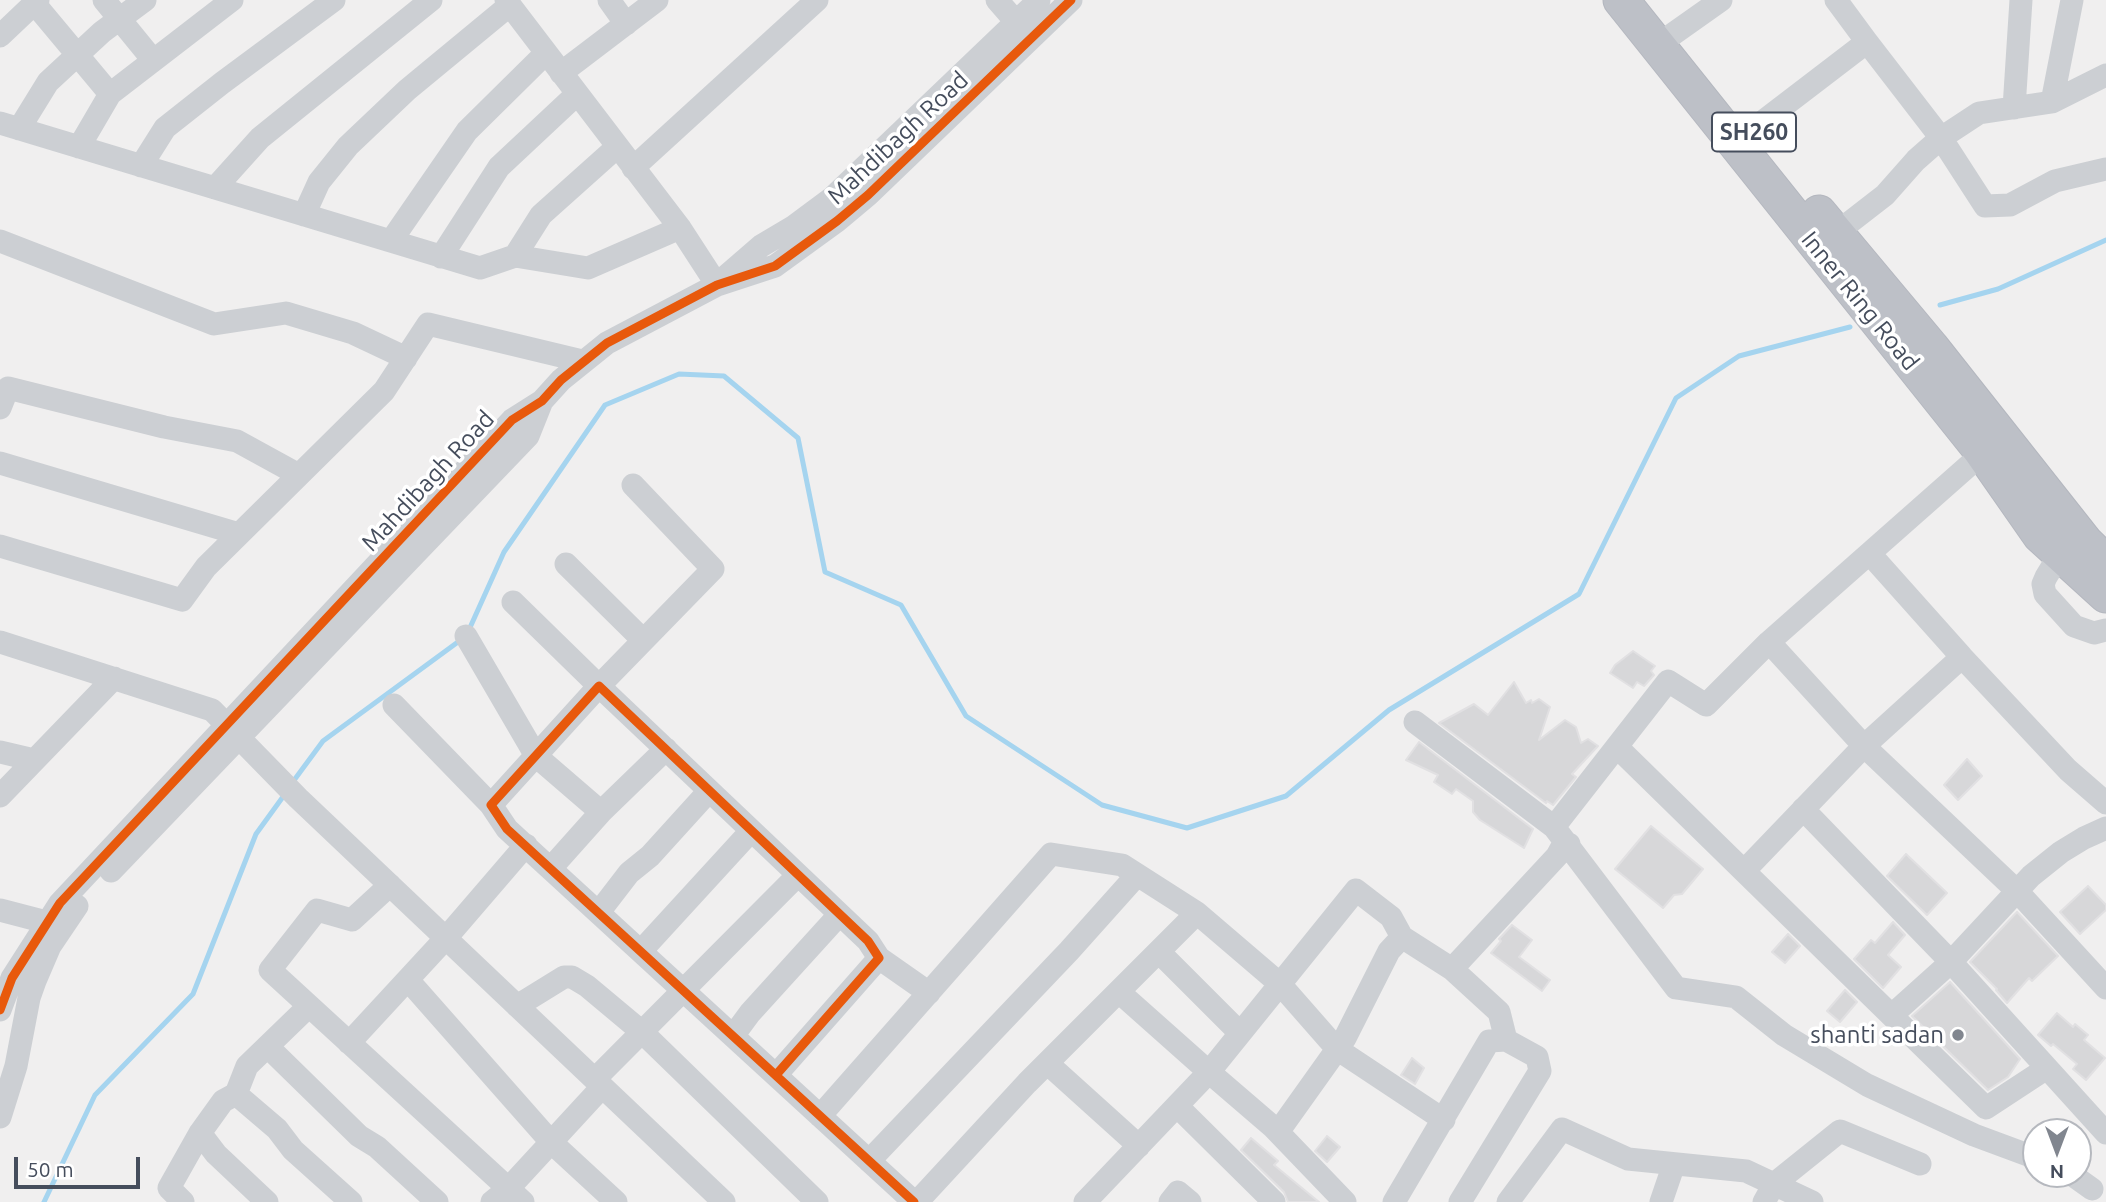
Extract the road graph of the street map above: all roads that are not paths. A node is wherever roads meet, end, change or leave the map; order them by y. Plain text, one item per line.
1 (104, 0) edge
2 (145, 0) edge
3 (232, 0) edge
4 (334, 0) edge
5 (431, 0) edge
6 (609, 0) edge
7 (657, 0) edge
8 (817, 0) edge
9 (998, 0) edge
10 (1039, 0) edge
11 (1071, 0) edge
12 (1621, 0) edge
13 (1648, 0) edge
14 (1721, 0) edge
15 (1836, 0) edge
16 (2021, 0) edge
17 (2072, 0) edge
18 (36, 1) edge
19 (508, 2) edge
20 (119, 19) junction
21 (1015, 22) junction
22 (626, 24) junction
23 (1673, 34) junction
24 (0, 36) edge
25 (1032, 38) junction
26 (1867, 42) junction
27 (546, 53) junction
28 (75, 54) junction
29 (153, 60) junction
30 (561, 73) junction
31 (2106, 75) edge
32 (110, 94) junction
33 (577, 94) junction
34 (2052, 102) junction
35 (2014, 108) junction
36 (10, 126) edge
37 (1752, 130) junction
38 (1941, 138) junction
39 (79, 147) junction
40 (617, 147) junction
41 (141, 166) junction
42 (633, 169) junction
43 (2106, 169) edge
44 (215, 188) junction
45 (304, 215) junction
46 (680, 228) junction
47 (1836, 233) junction
48 (0, 241) edge
49 (391, 241) junction
50 (515, 256) junction
51 (441, 257) junction
52 (1849, 268) junction
53 (717, 285) junction
54 (1920, 354) junction
55 (406, 358) junction
56 (582, 361) junction
57 (0, 408) edge
58 (1983, 453) junction
59 (0, 463) edge
60 (299, 475) junction
61 (634, 485) dead end
62 (239, 534) junction
63 (0, 546) edge
64 (1870, 554) junction
65 (2060, 554) junction
66 (2106, 563) edge
67 (566, 564) dead end
68 (2106, 595) edge
69 (513, 603) dead end
70 (2106, 630) edge
71 (466, 636) dead end
72 (643, 640) junction
73 (0, 642) edge
74 (1769, 642) junction
75 (1962, 657) junction
76 (114, 678) junction
77 (599, 686) junction
78 (394, 705) dead end
79 (1415, 722) dead end
80 (240, 738) junction
81 (1864, 746) junction
82 (1617, 747) junction
83 (666, 749) junction
84 (0, 752) edge
85 (536, 756) junction
86 (34, 760) junction
87 (709, 790) junction
88 (0, 796) edge
89 (2106, 803) edge
90 (491, 805) junction
91 (1803, 809) junction
92 (601, 812) junction
93 (2106, 828) edge
94 (751, 831) junction
95 (1562, 836) junction
96 (526, 845) junction
97 (551, 869) junction
98 (1744, 871) junction
99 (798, 875) junction
100 (1137, 875) junction
101 (390, 885) junction
102 (2017, 891) junction
103 (0, 909) edge
104 (598, 912) junction
105 (1197, 913) junction
106 (839, 915) junction
107 (53, 926) junction
108 (1402, 937) junction
109 (446, 938) junction
110 (640, 951) junction
111 (1159, 952) junction
112 (879, 958) junction
113 (1951, 962) junction
114 (1452, 970) junction
115 (16, 978) edge
116 (408, 980) junction
117 (1280, 984) junction
118 (2106, 988) edge
119 (684, 991) junction
120 (1119, 992) junction
121 (929, 993) junction
122 (309, 1006) junction
123 (517, 1006) junction
124 (0, 1010) edge
125 (1892, 1014) junction
126 (642, 1032) junction
127 (1240, 1033) junction
128 (733, 1036) junction
129 (1506, 1040) junction
130 (349, 1044) junction
131 (268, 1047) junction
132 (1337, 1049) junction
133 (1047, 1063) junction
134 (2047, 1069) junction
135 (1209, 1072) junction
136 (776, 1075) junction
137 (598, 1083) junction
138 (236, 1094) junction
139 (1177, 1106) junction
140 (820, 1116) junction
141 (0, 1117) edge
142 (1444, 1120) junction
143 (1278, 1132) junction
144 (200, 1133) junction
145 (2106, 1133) edge
146 (551, 1143) junction
147 (1139, 1146) junction
148 (2022, 1153) edge
149 (869, 1161) junction
150 (1674, 1164) junction
151 (1920, 1164) dead end
152 (1769, 1193) edge
153 (507, 1198) edge
154 (183, 1202) edge
155 (267, 1202) edge
156 (351, 1202) edge
157 (437, 1202) edge
158 (616, 1202) edge
159 (724, 1202) edge
160 (817, 1202) edge
161 (915, 1202) edge
162 (1085, 1202) edge
163 (1170, 1202) edge
164 (1190, 1202) edge
165 (1274, 1202) edge
166 (1345, 1202) edge
167 (1394, 1202) edge
168 (1460, 1202) edge
169 (1508, 1202) edge
170 (1661, 1202) edge
171 (1812, 1202) edge

1 - 20 street
2 - 20 street
3 - 29 street
4 - 41 street
5 - 44 street
6 - 22 street
7 - 22 street
8 - 42 street
9 - 21 street
10 - 21 street, Mahdibagh Road
11 - 25 street, Mahdibagh Road
12 - 52 highway, Inner Ring Road
13 - 23 highway, Inner Ring Road / SH260
14 - 23 street
15 - 26 street
16 - 35 street
17 - 34 street
18 - 24 street
18 - 28 street
19 - 27 street
19 - 45 street
20 - 28 street
20 - 29 street
21 - 25 street
21 - 53 street, Mahdibagh Road
22 - 30 street
23 - 37 highway, Inner Ring Road / SH260
25 - 53 street, Mahdibagh Road
26 - 37 street
26 - 38 street
27 - 30 street
27 - 49 street
28 - 32 street
28 - 36 street
29 - 32 street
30 - 33 street
31 - 34 street
32 - 39 street
33 - 40 street
33 - 51 street
34 - 35 street
35 - 38 street
36 - 39 street
37 - 47 highway, Inner Ring Road / SH260
38 - 43 street
38 - 47 street
39 - 41 street
40 - 42 street
40 - 50 street
41 - 44 street
42 - 46 street
44 - 45 street
45 - 49 street
46 - 50 street
46 - 53 street
47 - 52 highway, Inner Ring Road / SH260
48 - 55 street
49 - 51 street
50 - 51 street
52 - 54 highway, SH260
53 - 56 street, Mahdibagh Road
54 - 58 highway, Inner Ring Road
54 - 66 highway, Inner Ring Road / SH260
55 - 56 street
55 - 60 street
56 - 80 street, Mahdibagh Road
57 - 60 street
58 - 64 street
58 - 65 highway, Inner Ring Road
59 - 62 street
60 - 62 street
61 - 72 street
62 - 63 street
64 - 74 street
64 - 75 street
65 - 68 highway, Inner Ring Road
65 - 70 street
67 - 72 street
69 - 77 street
71 - 85 street
72 - 77 street
73 - 76 street
74 - 81 street
74 - 82 street
75 - 81 street
75 - 89 street
76 - 80 street
76 - 86 street
77 - 83 street
77 - 85 street
78 - 90 street
79 - 95 street
80 - 101 street
80 - 107 street, Mahdibagh Road
81 - 91 street
81 - 102 street
82 - 95 street
82 - 98 street
83 - 87 street
83 - 92 street
84 - 86 street
85 - 90 street
85 - 92 street
86 - 88 street
87 - 94 street
87 - 104 street
90 - 96 street
91 - 98 street
91 - 113 street
92 - 97 street
93 - 102 street
94 - 99 street
94 - 110 street
95 - 114 street
95 - 148 street
96 - 97 street
96 - 109 street
97 - 104 street
98 - 125 street
99 - 106 street
99 - 119 street
100 - 105 street
100 - 121 street
100 - 149 street
101 - 109 street
101 - 122 street
102 - 113 street
102 - 118 street
103 - 107 street
104 - 110 street
105 - 111 street
105 - 117 street
106 - 112 street
106 - 128 street
107 - 115 street, Mahdibagh Road
108 - 114 street
108 - 117 street
108 - 132 street
109 - 116 street
109 - 123 street
110 - 119 street
111 - 120 street
111 - 127 street
112 - 121 street
112 - 136 street
113 - 125 street
113 - 134 street
114 - 129 street
115 - 124 street, Mahdibagh Road
115 - 141 street, Mahdibagh Road
116 - 130 street
116 - 146 street
117 - 127 street
117 - 132 street
119 - 126 street
119 - 128 street
120 - 133 street
120 - 135 street
121 - 140 street
122 - 130 street
122 - 131 street
123 - 126 street
123 - 137 street
125 - 134 street
126 - 137 street
126 - 160 street
127 - 135 street
128 - 136 street
129 - 142 street
129 - 168 street
130 - 153 street
131 - 138 street
131 - 157 street
132 - 142 street
132 - 143 street
133 - 147 street
133 - 161 street
134 - 145 street
135 - 139 street
135 - 143 street
136 - 140 street
137 - 146 street
137 - 159 street
138 - 144 street
138 - 156 street
139 - 147 street
139 - 165 street
140 - 149 street
142 - 167 street
143 - 166 street
144 - 154 street
144 - 155 street
146 - 153 street
146 - 158 street
147 - 162 street
149 - 161 street
150 - 152 street
150 - 169 street
150 - 170 street
151 - 152 street
152 - 171 street
163 - 164 street

